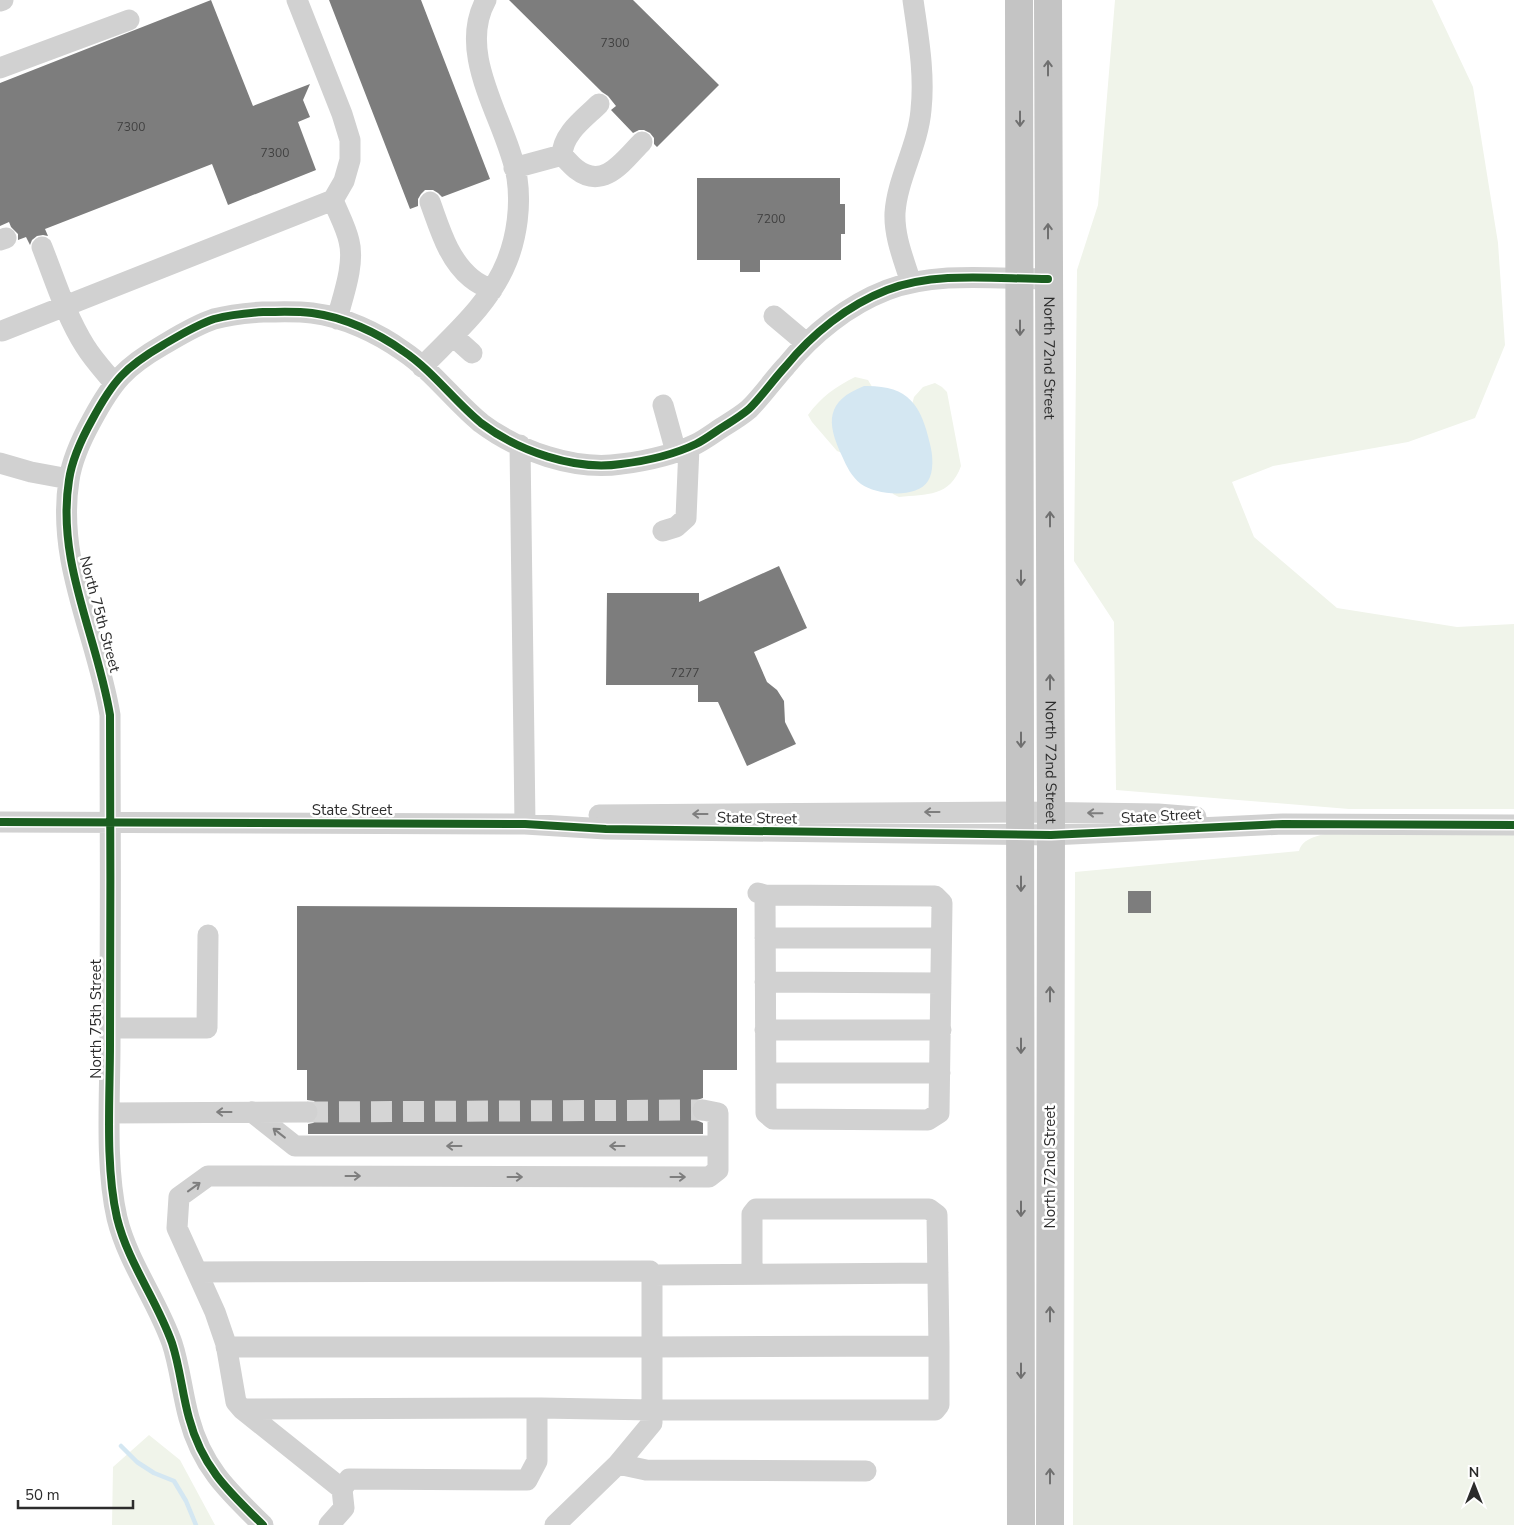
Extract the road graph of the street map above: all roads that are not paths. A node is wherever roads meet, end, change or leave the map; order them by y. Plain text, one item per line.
1 (297, 0) edge
2 (486, 0) edge
3 (913, 0) edge
4 (1019, 0) edge
5 (1048, 0) edge
6 (129, 20) dead end
7 (0, 68) edge
8 (599, 104) dead end
9 (642, 142) dead end
10 (562, 155) junction
11 (514, 168) junction
12 (333, 200) junction
13 (430, 202) dead end
14 (42, 247) dead end
15 (1020, 279) junction
16 (1048, 280) junction
17 (911, 283) junction
18 (492, 290) junction
19 (65, 306) junction
20 (774, 316) dead end
21 (337, 319) junction
22 (2, 331) dead end
23 (453, 336) junction
24 (806, 343) junction
25 (472, 353) dead end
26 (422, 367) junction
27 (114, 383) junction
28 (663, 405) dead end
29 (520, 445) junction
30 (682, 449) junction
31 (0, 463) edge
32 (69, 479) junction
33 (663, 531) dead end
34 (0, 822) edge
35 (111, 823) junction
36 (525, 824) junction
37 (1021, 824) junction
38 (1051, 824) junction
39 (1514, 825) edge
40 (208, 935) dead end
41 (765, 938) junction
42 (941, 938) junction
43 (765, 982) junction
44 (941, 983) junction
45 (110, 1028) junction
46 (766, 1030) junction
47 (941, 1030) junction
48 (766, 1073) junction
49 (940, 1073) junction
50 (703, 1110) tunnel mouth
51 (252, 1112) junction
52 (308, 1112) tunnel mouth
53 (110, 1113) junction
54 (718, 1146) junction
55 (197, 1272) junction
56 (938, 1273) junction
57 (752, 1274) junction
58 (652, 1275) junction
59 (226, 1346) junction
60 (938, 1346) junction
61 (652, 1347) junction
62 (541, 1408) junction
63 (242, 1409) junction
64 (652, 1410) junction
65 (618, 1464) junction
66 (866, 1471) dead end
67 (342, 1489) junction
68 (263, 1525) edge
69 (329, 1525) edge
70 (555, 1525) edge
71 (1021, 1525) edge
72 (1050, 1525) edge

1 - 12 street
2 - 11 street
3 - 17 street
4 -> 15 main road, North 72nd Street
16 -> 5 main road, North 72nd Street
6 - 7 street
8 - 10 street
9 - 10 street
10 - 11 street
11 - 18 street
12 - 19 street
12 - 21 street
13 - 18 street
14 - 19 street
15 - 16 street, North 75th Street
15 - 17 street, North 75th Street
15 -> 37 main road, North 72nd Street
38 -> 16 main road, North 72nd Street
17 - 24 street, North 75th Street
18 - 23 street
19 - 22 street
19 - 27 street
20 - 24 street
21 - 26 street, North 75th Street
21 - 27 street, North 75th Street
23 - 25 street
23 - 26 street
24 - 30 street, North 75th Street
26 - 29 street, North 75th Street
27 - 32 street, North 75th Street
28 - 30 street
29 - 30 street, North 75th Street
29 - 36 street
30 - 33 street
31 - 32 street
32 - 35 street, North 75th Street
34 - 35 street, State Street
35 - 36 street, State Street
35 - 45 street, North 75th Street
36 - 37 street, State Street
37 - 38 street, State Street
37 -> 71 main road, North 72nd Street
38 - 39 street, State Street
72 -> 38 main road, North 72nd Street
40 - 45 street
41 - 42 street
41 - 42 street
41 - 43 street
42 - 44 street
43 - 44 street
43 - 46 street
44 - 47 street
45 - 53 street, North 75th Street
46 - 47 street
46 - 48 street
47 - 49 street
48 - 49 street
48 - 49 street
50 - 54 street
51 - 52 street
51 -> 53 street
54 -> 51 street
53 - 68 street, North 75th Street
55 -> 54 street
55 - 58 street
55 - 59 street
56 - 57 street
56 - 57 street
56 - 60 street
57 - 58 street
58 - 61 street
59 - 61 street
59 - 63 street
60 - 61 street
60 - 64 street
61 - 64 street
62 - 63 street
62 - 64 street
62 - 67 street
63 - 67 street
64 - 65 street
65 - 66 street
65 - 70 street
67 - 69 street

